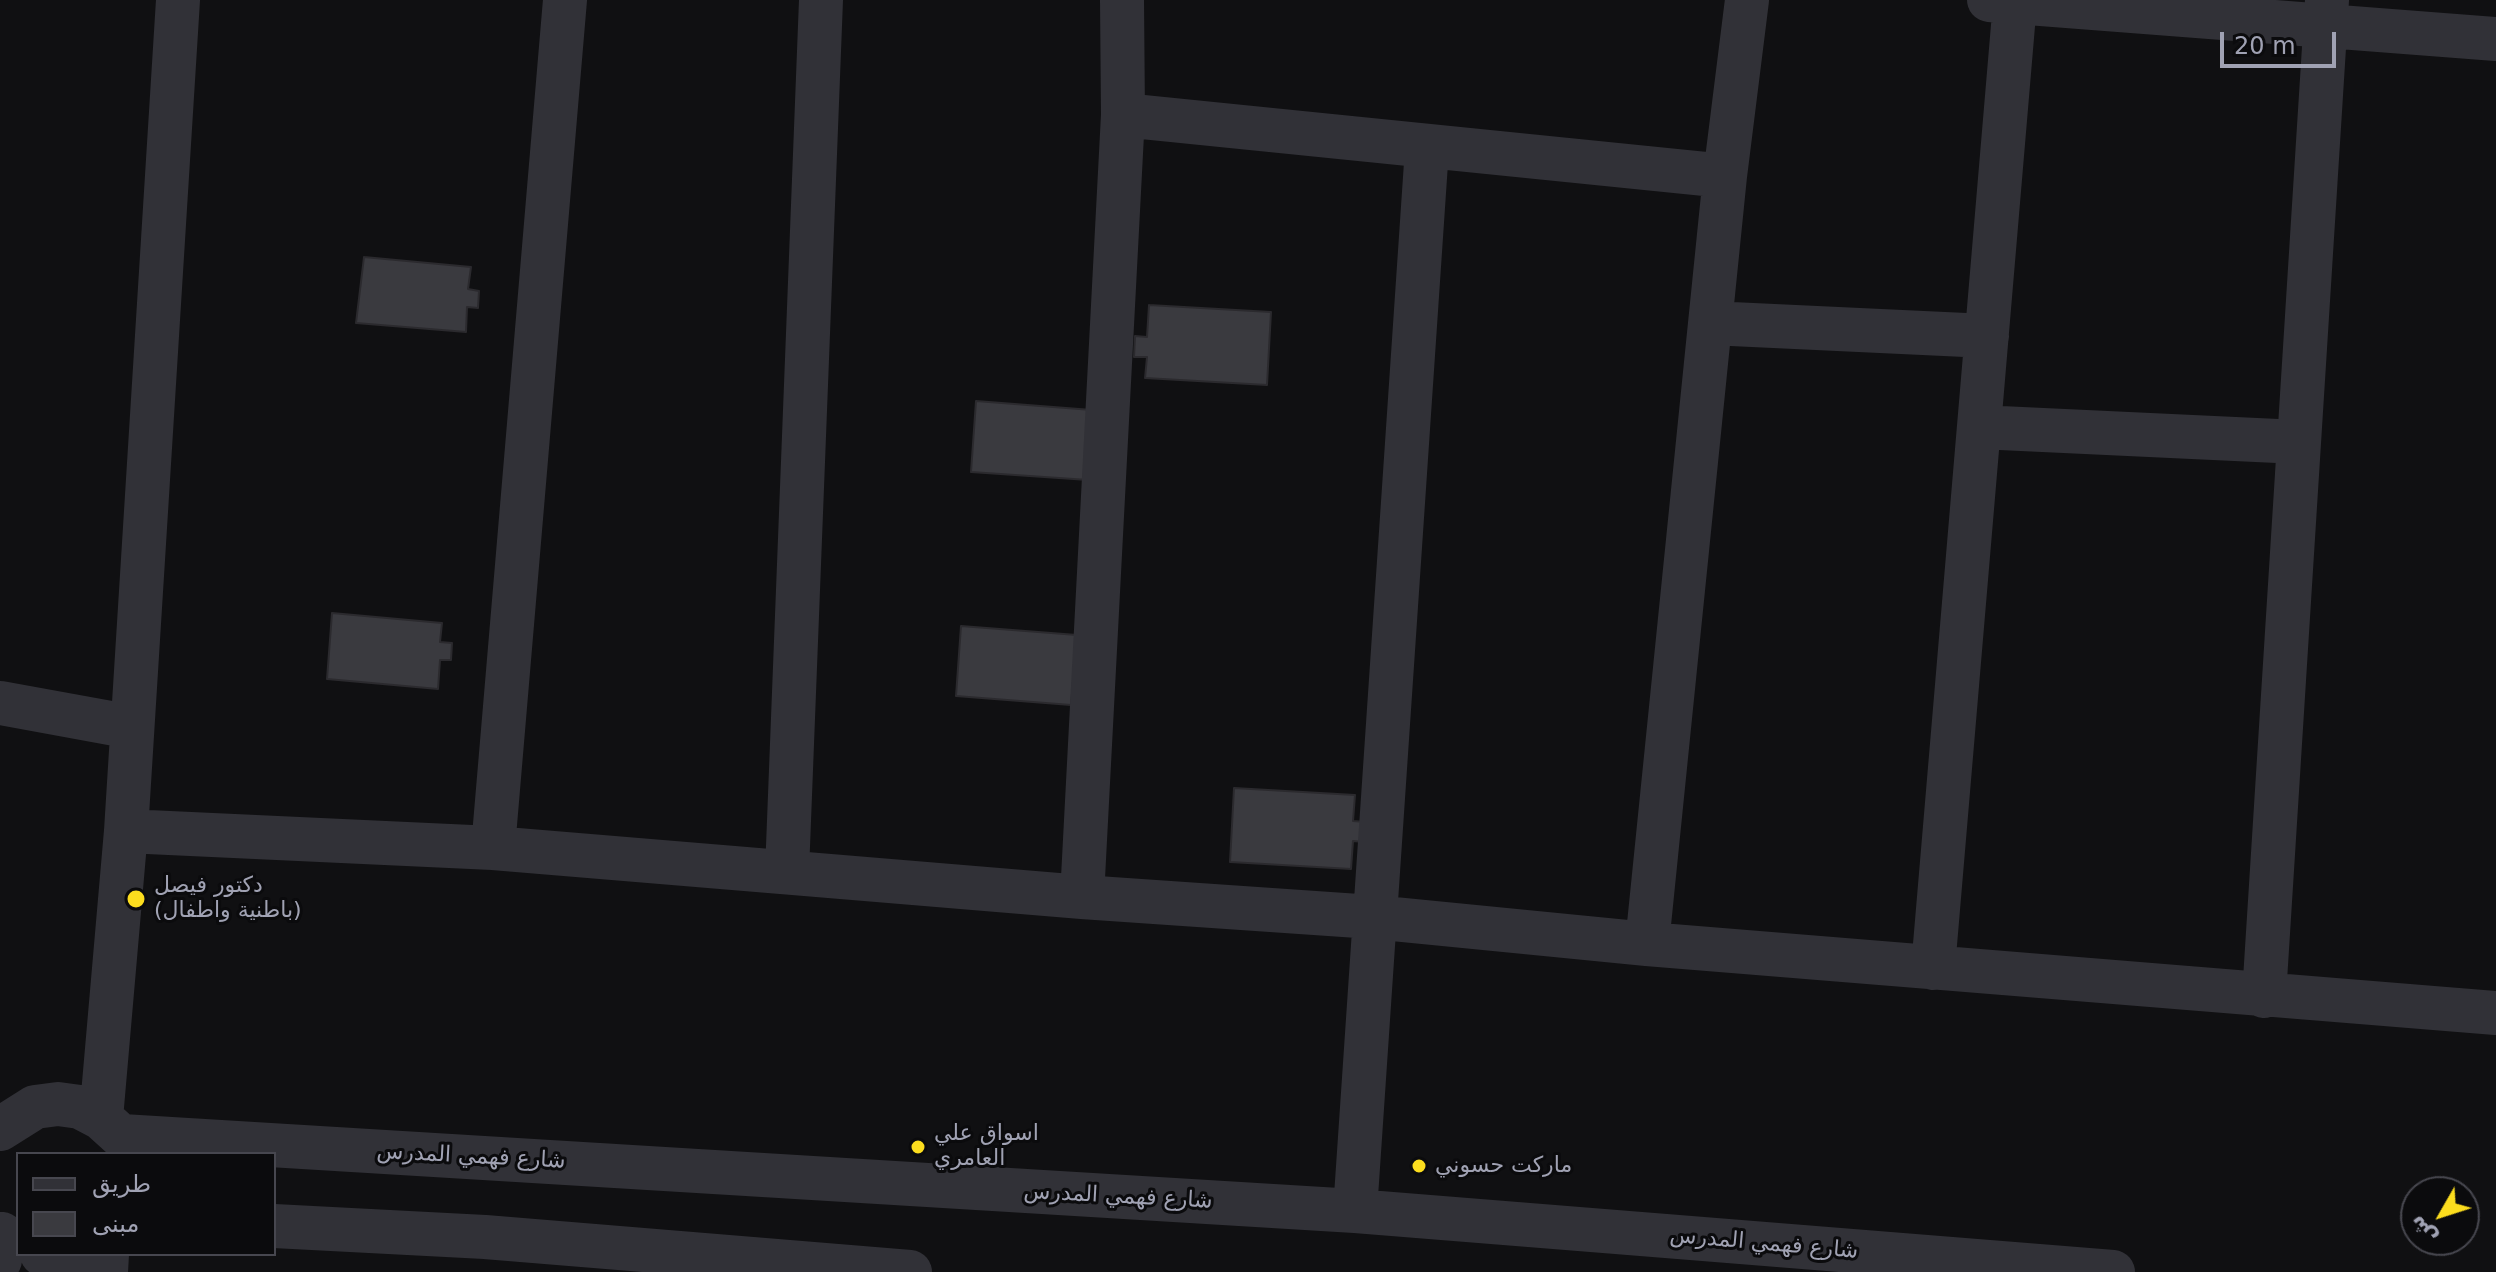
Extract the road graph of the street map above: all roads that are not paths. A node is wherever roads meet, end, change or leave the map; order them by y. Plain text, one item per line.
1 (178, 0) edge
2 (565, 0) edge
3 (821, 0) edge
4 (1122, 0) edge
5 (1747, 0) edge
6 (2002, 1) edge
7 (2326, 13) edge
8 (2496, 39) edge
9 (1123, 115) junction
10 (1427, 148) junction
11 (1725, 176) junction
12 (1710, 323) junction
13 (1987, 336) junction
14 (1979, 427) junction
15 (2299, 442) junction
16 (0, 703) edge
17 (132, 727) junction
18 (126, 831) junction
19 (493, 848) junction
20 (787, 872) junction
21 (1082, 897) junction
22 (1373, 917) junction
23 (1647, 944) junction
24 (1933, 968) junction
25 (2264, 996) junction
26 (2496, 1013) edge
27 (5, 1116) edge
28 (117, 1136) edge
29 (1355, 1211) junction
30 (276, 1226) edge
31 (484, 1255) edge
32 (772, 1266) edge
33 (910, 1272) edge
34 (2113, 1272) edge

1 - 17 street
2 - 19 street
3 - 20 street
4 - 9 street
5 - 11 street
6 - 7 street
6 - 13 street
7 - 8 street
7 - 15 street
9 - 10 street
9 - 21 street
10 - 11 street
10 - 22 street
11 - 12 street
12 - 13 street
12 - 23 street
13 - 14 street
14 - 15 street
14 - 24 street
15 - 25 street
16 - 17 street
17 - 18 street
18 - 19 street
18 - 28 street
19 - 20 street
20 - 21 street
21 - 22 street
22 - 23 street
22 - 29 street
23 - 24 street
24 - 25 street
25 - 26 street
27 - 28 street, شارع فهمي المدرس
28 - 29 street, شارع فهمي المدرس
29 - 34 street, شارع فهمي المدرس
30 - 31 street
31 - 32 street
32 - 33 street

